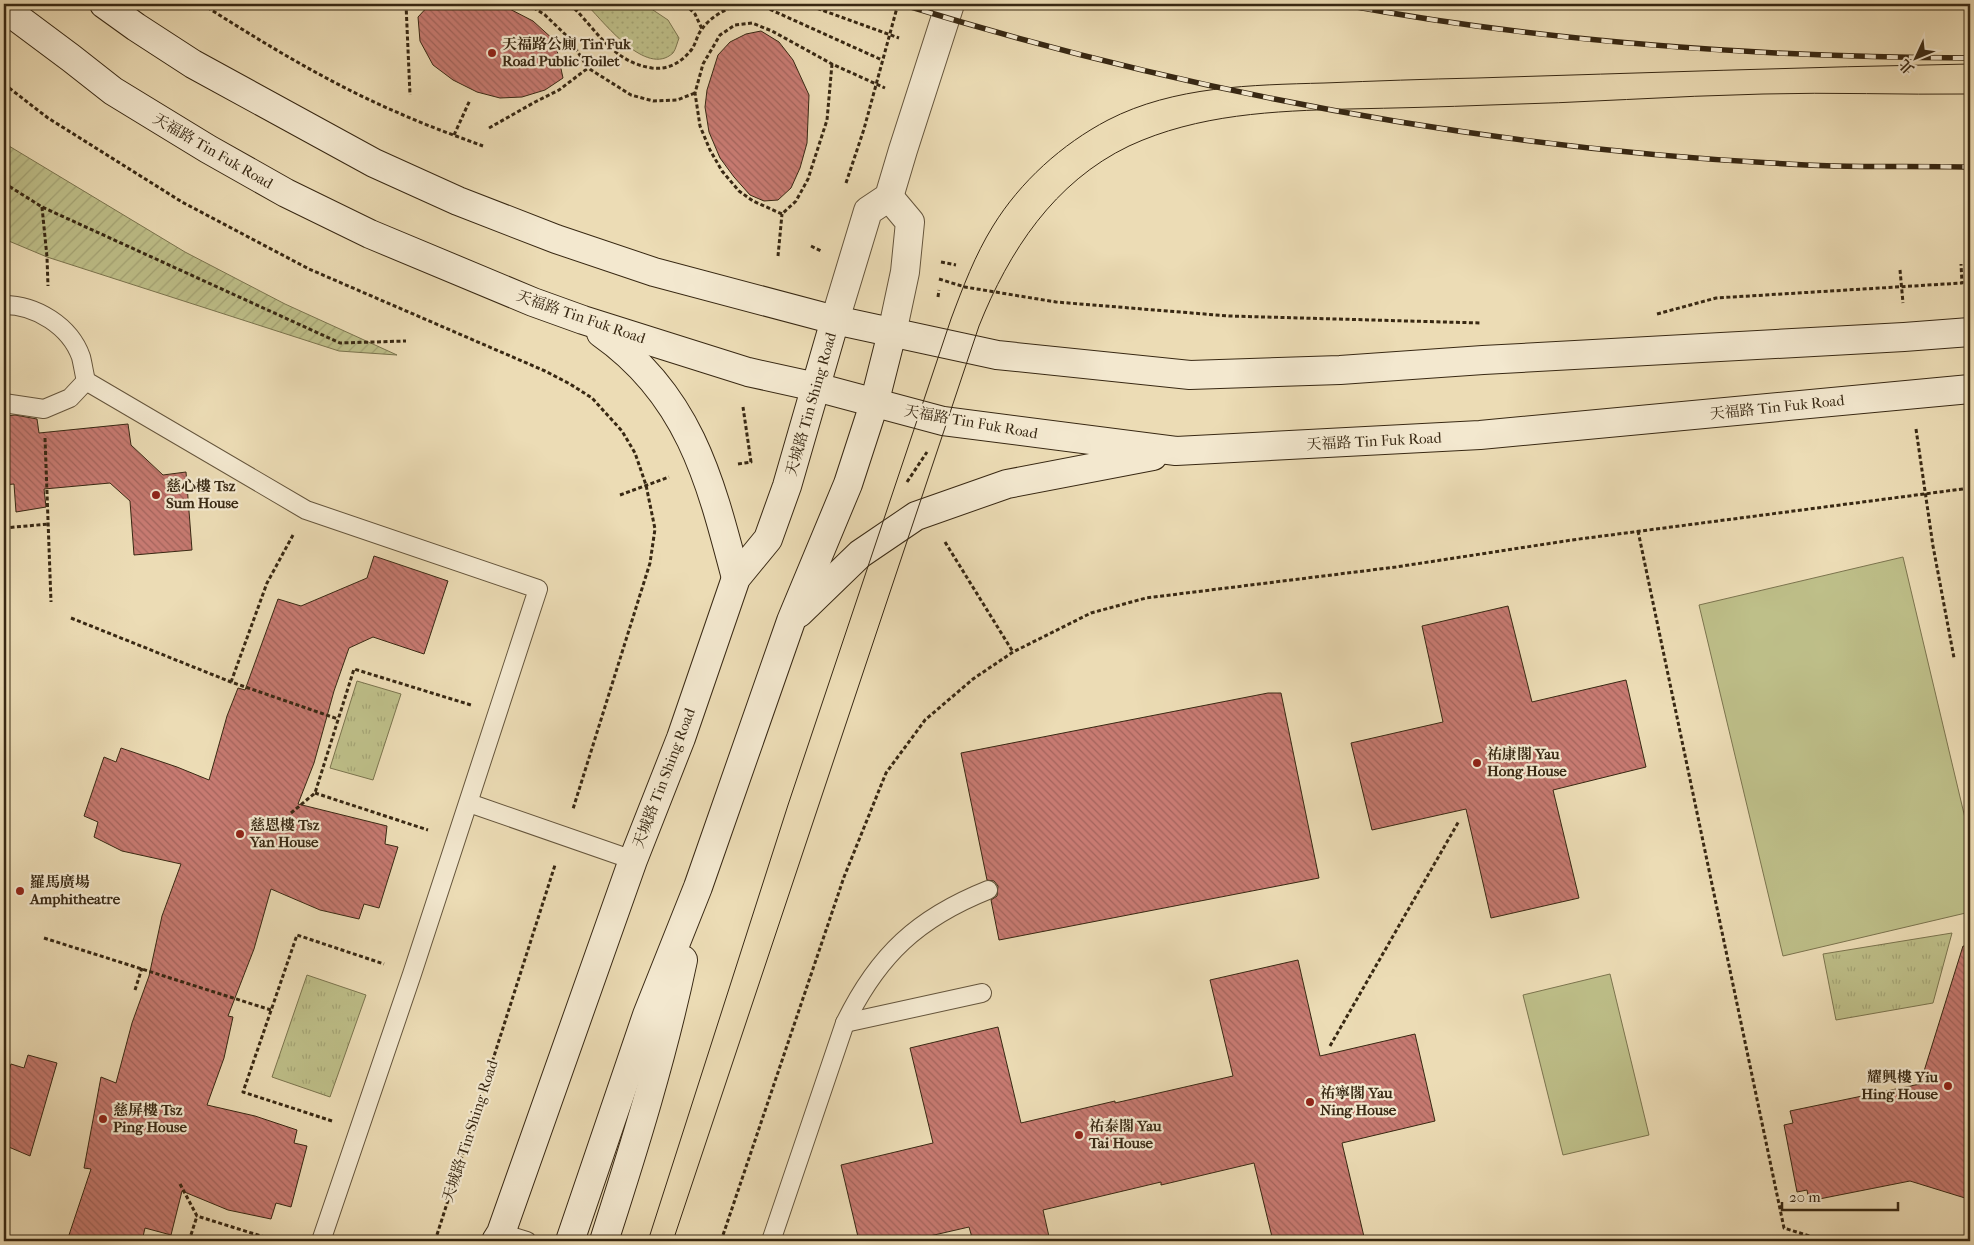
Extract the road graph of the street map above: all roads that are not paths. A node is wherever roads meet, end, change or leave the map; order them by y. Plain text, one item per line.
1 (104, 4) edge
2 (950, 4) edge
3 (4, 8) edge
4 (889, 197) junction
5 (4, 305) edge
6 (583, 320) junction
7 (835, 320) junction
8 (1970, 332) edge
9 (892, 333) junction
10 (86, 381) junction
11 (816, 387) junction
12 (1970, 389) edge
13 (4, 403) edge
14 (874, 404) junction
15 (1176, 451) junction
16 (736, 578) junction
17 (791, 621) junction
18 (469, 803) junction
19 (633, 860) junction
20 (698, 887) junction
21 (988, 890) dead end
22 (982, 992) dead end
23 (845, 1023) junction
24 (499, 1237) edge
25 (321, 1241) edge
26 (527, 1241) edge
27 (570, 1241) edge
28 (604, 1241) edge
29 (772, 1241) edge

1 - 7 main road
2 - 4 main road
3 - 6 main road, 天福路 Tin Fuk Road
4 - 7 main road, 天城路 Tin Shing Road
4 - 9 main road
5 - 10 lane
6 - 11 main road, 天福路 Tin Fuk Road
6 - 16 main road
7 - 9 main road
7 - 11 main road, 天城路 Tin Shing Road
8 - 9 main road
9 - 14 main road
10 - 13 lane
10 - 18 lane
11 - 14 main road, 天福路 Tin Fuk Road
11 - 16 main road, 天城路 Tin Shing Road
12 - 15 main road, 天福路 Tin Fuk Road
14 - 15 main road, 天福路 Tin Fuk Road
14 - 17 main road
15 - 17 main road
16 - 19 main road, 天城路 Tin Shing Road
17 - 20 main road
18 - 19 lane
18 - 25 lane
19 - 24 main road, 天城路 Tin Shing Road
20 - 27 main road
20 - 28 main road
21 - 23 lane
22 - 23 lane
23 - 29 lane
24 - 26 lane

